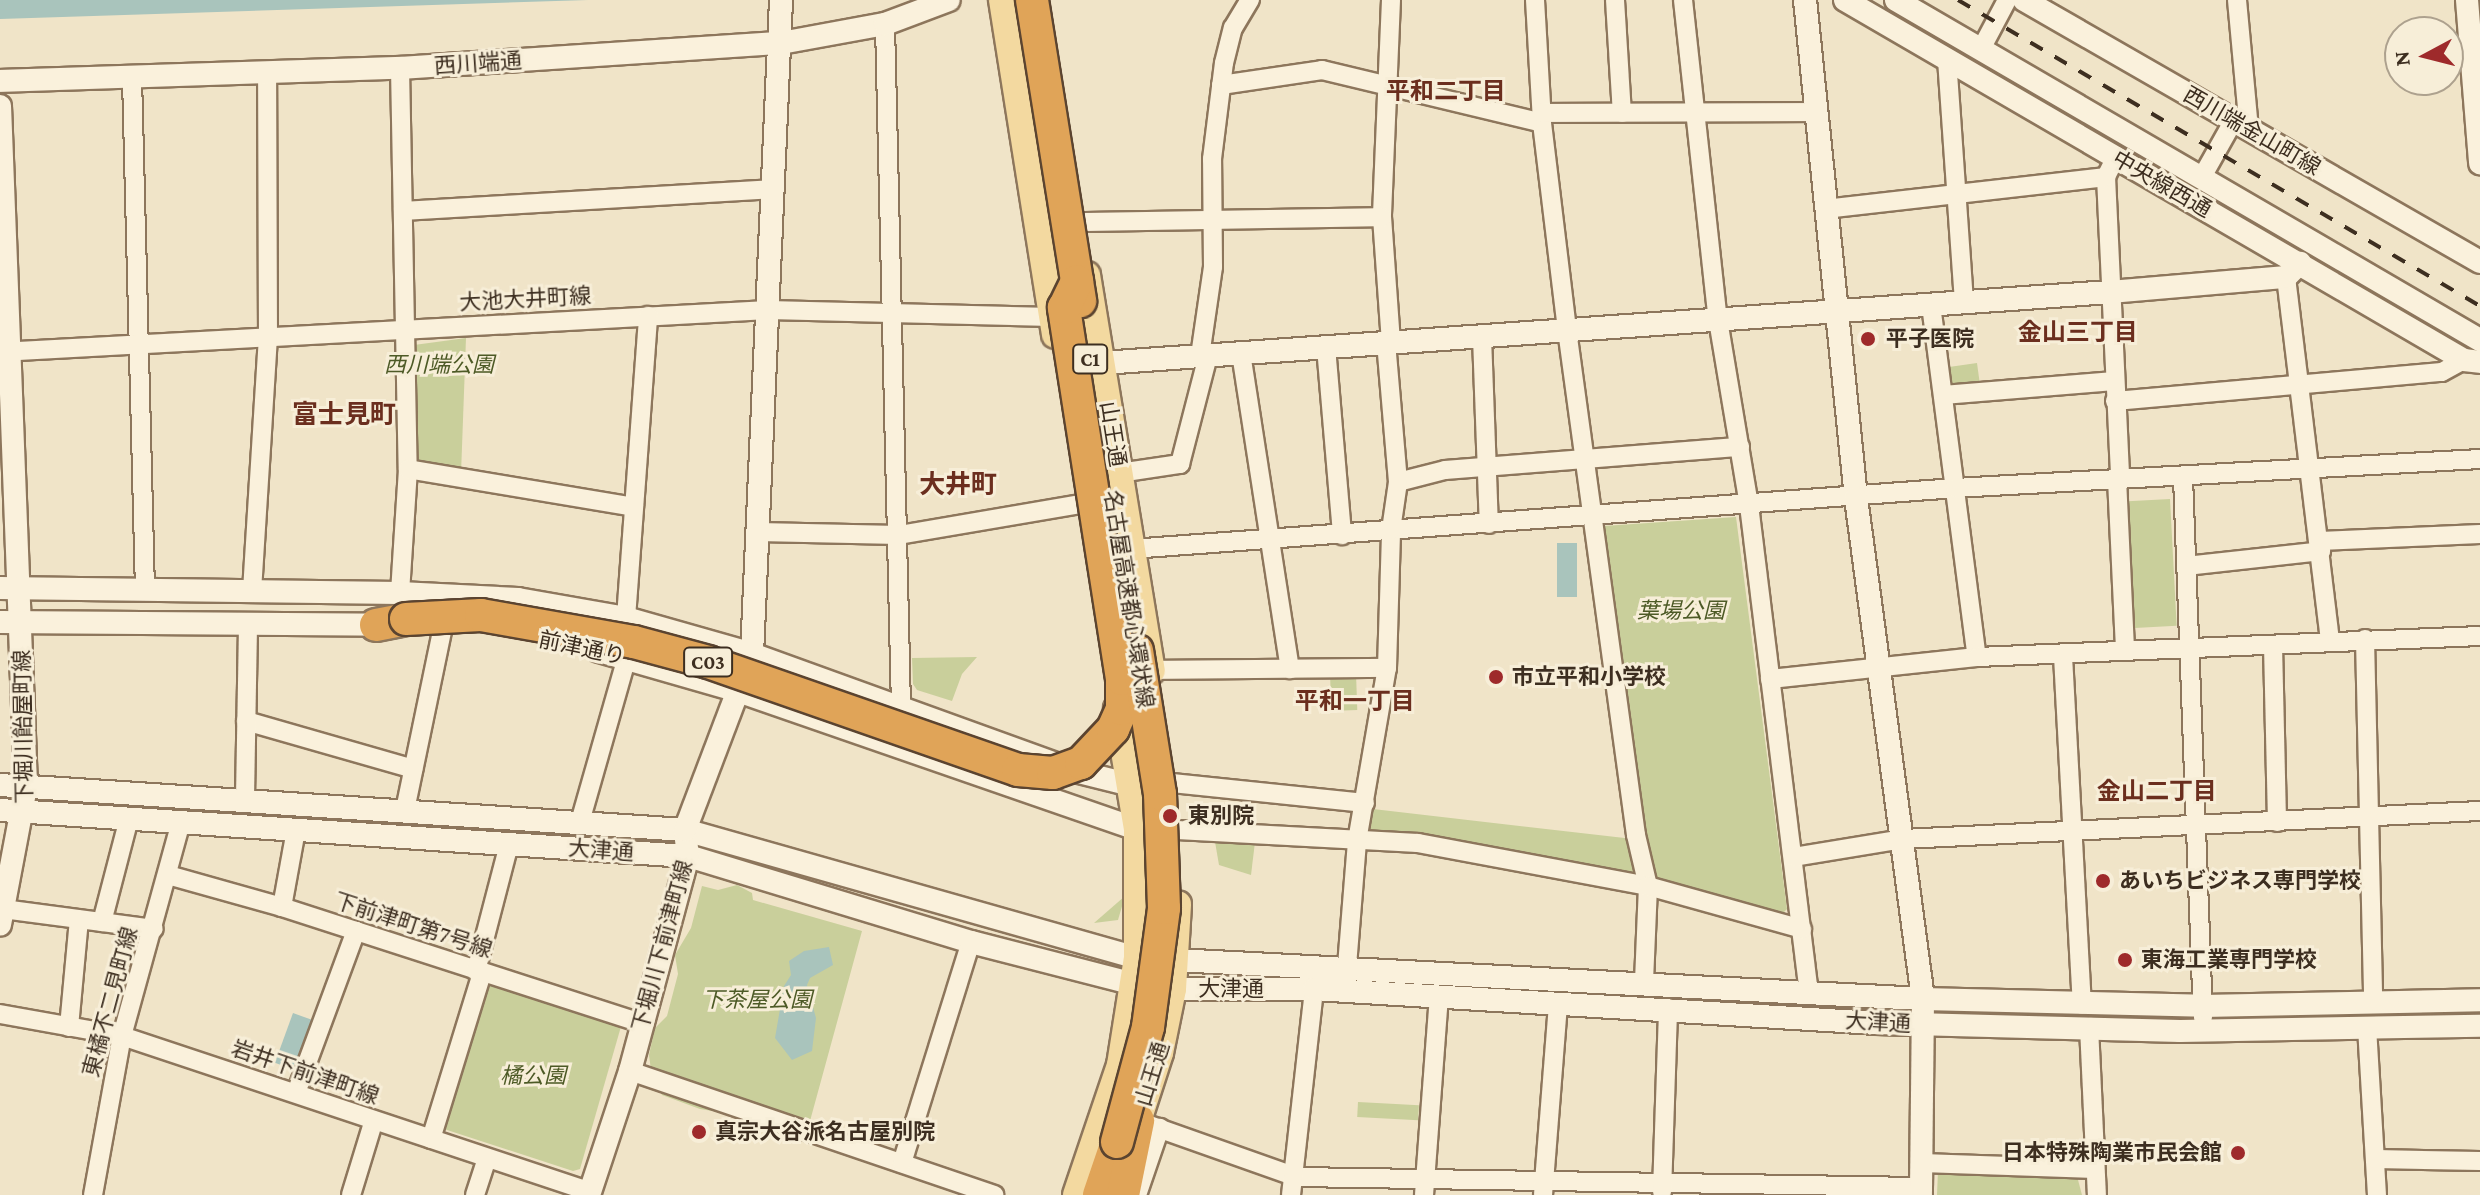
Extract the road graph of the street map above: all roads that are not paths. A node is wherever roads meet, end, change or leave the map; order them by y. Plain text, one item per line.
1 (949, 0) edge
2 (1002, 0) edge
3 (1032, 0) edge
4 (1043, 0) edge
5 (1250, 0) edge
6 (1391, 0) edge
7 (1535, 0) edge
8 (1615, 0) edge
9 (1683, 0) edge
10 (1805, 0) edge
11 (1845, 0) edge
12 (1896, 0) edge
13 (2237, 0) edge
14 (2467, 0) edge
15 (2025, 1) edge
16 (782, 6) edge
17 (885, 24) junction
18 (781, 43) junction
19 (1981, 49) junction
20 (1947, 59) junction
21 (400, 68) junction
22 (267, 73) junction
23 (132, 77) junction
24 (0, 81) edge
25 (1221, 85) junction
26 (1387, 88) junction
27 (0, 106) edge
28 (1815, 112) junction
29 (1622, 113) junction
30 (1692, 114) junction
31 (1542, 118) junction
32 (2241, 125) junction
33 (2480, 163) edge
34 (2111, 167) junction
35 (2202, 177) junction
36 (774, 189) junction
37 (1957, 193) junction
38 (1825, 209) junction
39 (403, 211) junction
40 (1382, 217) junction
41 (1211, 221) junction
42 (1079, 222) junction
43 (2313, 241) junction
44 (2480, 262) edge
45 (2293, 270) junction
46 (1077, 281) junction
47 (2110, 292) junction
48 (1964, 302) junction
49 (1931, 305) junction
50 (768, 310) junction
51 (1837, 311) junction
52 (892, 315) junction
53 (648, 316) junction
54 (1052, 317) junction
55 (1718, 320) junction
56 (406, 329) junction
57 (1567, 330) junction
58 (268, 337) junction
59 (1482, 337) junction
60 (2480, 340) edge
61 (1389, 343) junction
62 (139, 344) junction
63 (1326, 347) junction
64 (5, 352) edge
65 (1241, 353) junction
66 (1204, 356) junction
67 (2472, 361) edge
68 (1102, 363) junction
69 (2114, 381) junction
70 (2302, 386) junction
71 (1943, 395) junction
72 (2115, 401) junction
73 (1740, 447) junction
74 (1586, 459) junction
75 (2480, 459) edge
76 (1488, 466) junction
77 (408, 469) junction
78 (2312, 469) junction
79 (1119, 473) junction
80 (2183, 477) junction
81 (2118, 479) junction
82 (1398, 482) junction
83 (1955, 488) junction
84 (1856, 498) junction
85 (1081, 504) junction
86 (1749, 505) junction
87 (634, 507) junction
88 (1592, 517) junction
89 (1489, 524) junction
90 (1391, 530) junction
91 (758, 532) junction
92 (2480, 534) edge
93 (899, 535) junction
94 (1342, 535) junction
95 (1270, 540) junction
96 (2320, 546) junction
97 (1131, 549) junction
98 (2186, 566) junction
99 (9, 588) edge
100 (145, 589) junction
101 (252, 591) junction
102 (394, 612) junction
103 (626, 618) junction
104 (11, 622) edge
105 (248, 625) junction
106 (443, 626) junction
107 (2480, 636) edge
108 (2365, 639) junction
109 (2330, 641) junction
110 (2273, 645) junction
111 (2188, 648) junction
112 (2125, 651) junction
113 (752, 654) junction
114 (2063, 656) junction
115 (627, 657) junction
116 (1977, 657) junction
117 (1878, 664) junction
118 (1387, 668) junction
119 (1290, 669) junction
120 (1152, 670) junction
121 (1770, 679) junction
122 (735, 690) junction
123 (901, 708) junction
124 (246, 721) junction
125 (413, 769) junction
126 (1172, 783) junction
127 (0, 785) edge
128 (1131, 785) junction
129 (26, 787) junction
130 (245, 798) junction
131 (1365, 803) junction
132 (0, 810) edge
133 (405, 810) junction
134 (2480, 811) edge
135 (25, 812) junction
136 (2369, 817) junction
137 (129, 818) junction
138 (181, 822) junction
139 (580, 822) junction
140 (2277, 822) junction
141 (2195, 825) junction
142 (1137, 829) junction
143 (296, 830) junction
144 (685, 830) junction
145 (1177, 830) junction
146 (2073, 831) junction
147 (1903, 839) junction
148 (1357, 841) junction
149 (509, 844) junction
150 (688, 856) junction
151 (1794, 857) junction
152 (168, 875) junction
153 (1648, 886) junction
154 (282, 907) junction
155 (2, 917) edge
156 (79, 919) junction
157 (102, 922) junction
158 (154, 929) junction
159 (1802, 929) junction
160 (356, 931) junction
161 (971, 942) junction
162 (1137, 958) junction
163 (1175, 960) junction
164 (1347, 966) junction
165 (479, 972) junction
166 (1644, 982) junction
167 (1134, 984) junction
168 (1173, 989) junction
169 (1314, 989) junction
170 (1809, 991) junction
171 (1439, 996) junction
172 (1923, 999) junction
173 (2480, 1000) edge
174 (2373, 1001) junction
175 (1558, 1003) junction
176 (2082, 1004) junction
177 (2203, 1006) junction
178 (1668, 1008) junction
179 (0, 1014) edge
180 (642, 1023) junction
181 (1924, 1024) junction
182 (2480, 1026) edge
183 (69, 1027) junction
184 (2089, 1027) junction
185 (2367, 1027) junction
186 (2203, 1030) junction
187 (122, 1036) junction
188 (630, 1071) junction
189 (296, 1093) junction
190 (374, 1120) junction
191 (1149, 1124) junction
192 (431, 1139) junction
193 (487, 1158) junction
194 (2376, 1159) junction
195 (2480, 1161) edge
196 (902, 1163) junction
197 (1922, 1163) junction
198 (2095, 1169) junction
199 (1294, 1186) edge
200 (1424, 1188) edge
201 (1543, 1188) edge
202 (1662, 1189) edge
203 (1784, 1190) edge
204 (1921, 1191) edge
205 (589, 1194) edge
206 (93, 1195) edge
207 (351, 1195) edge
208 (475, 1195) edge
209 (995, 1195) edge
210 (1076, 1195) edge
211 (1119, 1195) edge
212 (2097, 1195) edge
213 (2377, 1195) edge

1 - 17 street, 西川端通
2 - 54 main road, 山王通
3 - 46 highway, 名古屋高速都心環状線 / C1, bridge
4 - 42 main road, 山王通
5 - 25 street
6 - 26 street
7 - 31 street
8 - 29 street
9 - 30 street
10 - 28 street
11 - 20 street, 中央線西通
12 - 19 street, 中央線西通
13 - 32 street
14 - 33 street
15 - 19 street
15 - 32 street, 西川端金山町線
16 - 18 street
17 - 18 street, 西川端通
17 - 52 street
18 - 21 street, 西川端通
18 - 36 street
19 - 35 street, 中央線西通
20 - 34 street, 中央線西通
20 - 37 street
21 - 22 street, 西川端通
21 - 39 street
22 - 23 street, 西川端通
22 - 58 street
23 - 24 street, 西川端通
23 - 62 street
25 - 26 street
25 - 41 street
26 - 31 street
26 - 40 street
27 - 64 street, 下堀川飴屋町線
28 - 30 street
28 - 38 street
29 - 30 street
29 - 31 street
30 - 55 street
31 - 57 street
32 - 35 street
32 - 44 street, 西川端金山町線
34 - 37 street
34 - 45 street, 中央線西通
34 - 47 street
35 - 43 street, 中央線西通
36 - 39 street
36 - 50 street
37 - 38 street
37 - 48 street
38 - 51 street
39 - 56 street
40 - 41 street
40 - 61 street
41 - 42 street
41 - 66 street
42 - 68 main road, 山王通
43 - 45 street
43 - 60 street, 中央線西通
45 - 47 street
45 - 67 street, 中央線西通
45 - 70 street
46 - 102 highway, C03, bridge
46 - 211 highway, 名古屋高速都心環状線 / C1, bridge
47 - 48 street
47 - 69 street
48 - 49 street
49 - 51 street
49 - 71 street
50 - 52 street, 大池大井町線
50 - 53 street, 大池大井町線
50 - 91 street
51 - 55 street
51 - 84 street
52 - 54 street, 大池大井町線
52 - 93 street
53 - 56 street, 大池大井町線
53 - 87 street
54 - 68 street
54 - 85 main road, 山王通
55 - 57 street
55 - 73 street
56 - 58 street, 大池大井町線
56 - 77 street
57 - 59 street
57 - 74 street
58 - 62 street, 大池大井町線
58 - 101 street
59 - 61 street
59 - 76 street
61 - 63 street
61 - 82 street
62 - 64 street, 大池大井町線
62 - 100 street
63 - 65 street
63 - 94 street
64 - 99 street, 下堀川飴屋町線
65 - 66 street
65 - 95 street
66 - 68 street
66 - 79 street
67 - 70 street
68 - 79 main road, 山王通
69 - 71 street
69 - 72 street
70 - 72 street
70 - 78 street
71 - 83 street
72 - 81 street
73 - 74 street
73 - 86 street
74 - 76 street
74 - 88 street
75 - 78 street
76 - 82 street
76 - 89 street
77 - 87 street
77 - 102 street
78 - 80 street
78 - 96 street
79 - 97 main road, 山王通
80 - 81 street
80 - 98 street
81 - 83 street
81 - 112 street
82 - 90 street
83 - 84 street
83 - 116 street
84 - 86 street
84 - 117 street
85 - 93 street
85 - 128 main road, 山王通
86 - 88 street
86 - 121 street
87 - 103 street
88 - 89 street
88 - 153 street
89 - 90 street
90 - 94 street
90 - 118 street
91 - 93 street
91 - 113 street
92 - 96 street
93 - 123 street
94 - 95 street
95 - 97 street
95 - 119 street
96 - 98 street
96 - 109 street
97 - 120 main road, 山王通
98 - 111 street
99 - 100 street, 前津通り
99 - 104 street, 下堀川飴屋町線
100 - 101 street, 前津通り
101 - 102 street, 前津通り
102 - 103 street, 前津通り
102 - 105 street, 前津通り
102 - 106 street, 前津通り
103 - 113 street, 前津通り
104 - 105 street, 前津通り
104 - 129 street, 下堀川飴屋町線
105 - 124 street
106 - 115 street, 前津通り
106 - 125 street
107 - 108 street
108 - 109 street
108 - 136 street
109 - 110 street
110 - 111 street
110 - 140 street
111 - 112 street
111 - 141 street
112 - 114 street
113 - 122 street, 下堀川下前津町線
113 - 123 street, 前津通り
114 - 116 street
114 - 146 street
115 - 122 street, 前津通り
115 - 139 street
116 - 117 street
117 - 121 street
117 - 147 street
118 - 119 street
118 - 131 street
119 - 120 street
120 - 126 main road, 山王通
121 - 151 street
122 - 142 street, 前津通り
122 - 144 street, 下堀川下前津町線
123 - 128 street, 前津通り
124 - 125 street
124 - 130 street
125 - 133 street
126 - 131 street
126 - 145 main road, 山王通
127 - 129 street, 大津通
128 - 142 main road, 山王通
129 - 130 street, 大津通
129 - 135 street, 下堀川飴屋町線
130 - 133 street, 大津通
131 - 148 street
132 - 135 street, 大津通
133 - 139 street, 大津通
134 - 136 street
135 - 137 street, 大津通
135 - 155 street, 下堀川飴屋町線
136 - 140 street
136 - 174 street
137 - 138 street, 大津通
137 - 157 street
138 - 143 street, 大津通
138 - 152 street, 東橘不二見町線
139 - 144 street, 大津通
140 - 141 street
141 - 146 street
141 - 177 street
142 - 162 main road, 山王通
143 - 149 street, 大津通
143 - 154 street
144 - 150 street, 下堀川下前津町線
144 - 162 street, 大津通
145 - 148 street
145 - 163 main road, 山王通
146 - 147 street
146 - 176 street
147 - 151 street
147 - 172 street
148 - 153 street
148 - 164 street
149 - 150 street, 大津通
149 - 165 street
150 - 161 street, 大津通
150 - 180 street, 下堀川下前津町線
151 - 159 street
152 - 154 street, 下前津町第7号線
152 - 158 street, 東橘不二見町線
153 - 159 street
153 - 166 street
154 - 160 street, 下前津町第7号線
155 - 156 street
156 - 157 street
156 - 183 street
157 - 158 street
158 - 187 street, 東橘不二見町線
159 - 170 street
160 - 165 street, 下前津町第7号線
160 - 189 street
161 - 167 street, 大津通
161 - 196 street
162 - 163 street, 大津通
162 - 167 main road, 山王通
163 - 164 street, 大津通
163 - 168 main road, 山王通
164 - 166 street, 大津通
165 - 180 street, 下前津町第7号線
165 - 192 street
166 - 170 street, 大津通
167 - 168 street, 大津通
167 - 210 main road, 山王通
168 - 169 street, 大津通
168 - 191 main road, 山王通
169 - 171 street, 大津通
169 - 199 street
170 - 172 street, 大津通
171 - 175 street, 大津通
171 - 200 street
172 - 176 street, 大津通
172 - 181 street
173 - 174 street, 大津通
174 - 177 street, 大津通
175 - 178 street, 大津通
175 - 201 street
176 - 177 street, 大津通
177 - 186 street
178 - 181 street, 大津通
178 - 202 street
179 - 183 street, 岩井下前津町線
180 - 188 street, 下堀川下前津町線
181 - 184 street, 大津通
181 - 197 street
182 - 185 street, 大津通
183 - 187 street, 岩井下前津町線
184 - 186 street, 大津通
184 - 198 street
185 - 186 street, 大津通
185 - 194 street
187 - 189 street, 岩井下前津町線
187 - 206 street, 東橘不二見町線
188 - 196 street
188 - 205 street, 下堀川下前津町線
189 - 190 street, 岩井下前津町線
190 - 192 street, 岩井下前津町線
190 - 207 street
191 - 199 street
191 - 211 highway
192 - 193 street, 岩井下前津町線
193 - 205 street, 岩井下前津町線
193 - 208 street
194 - 195 street
194 - 213 street
196 - 209 street
197 - 198 street
197 - 204 street
198 - 212 street
199 - 200 street
200 - 201 street
201 - 202 street
202 - 203 street
203 - 204 street

